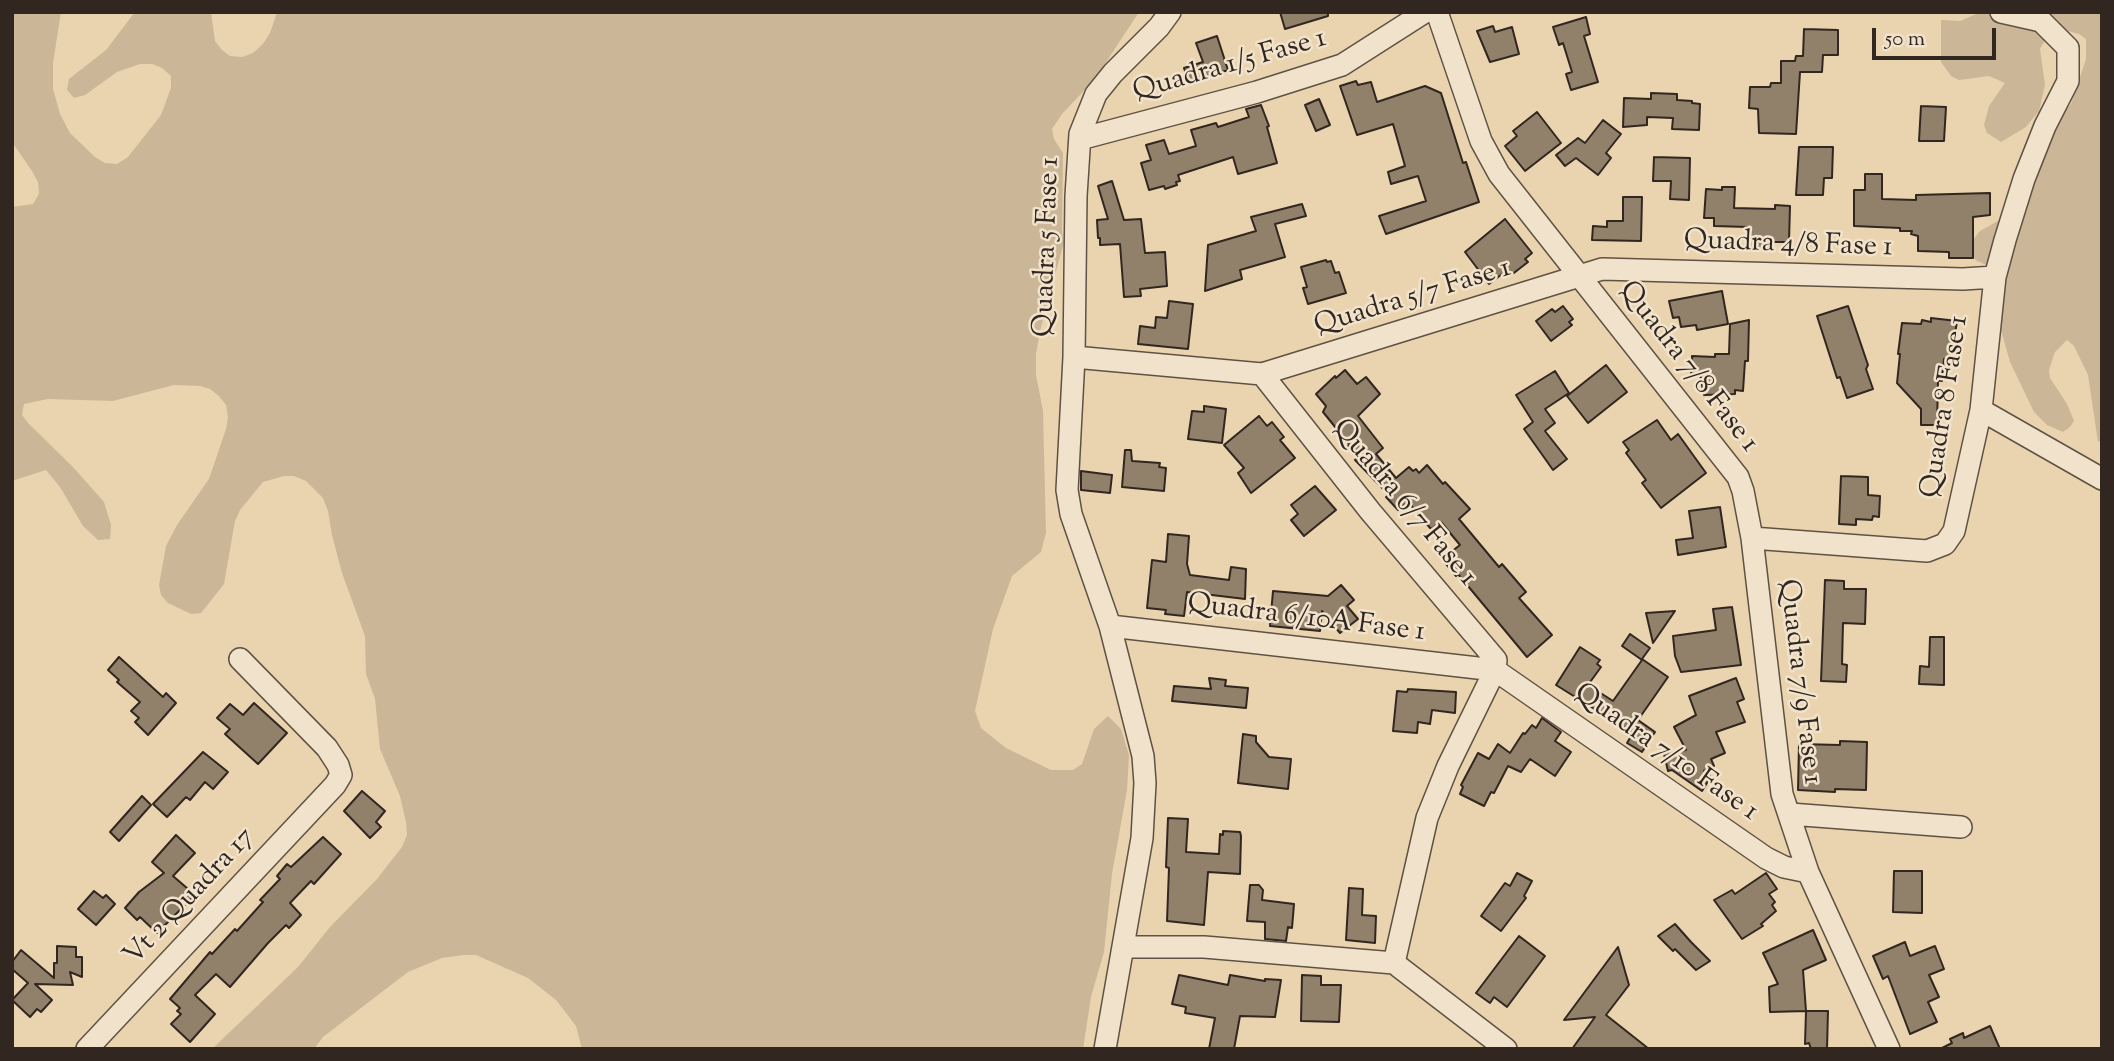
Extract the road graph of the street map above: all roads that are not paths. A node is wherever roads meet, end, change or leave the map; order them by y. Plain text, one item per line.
1 (1170, 12) edge
2 (1425, 12) edge
3 (1437, 12) edge
4 (2001, 12) edge
5 (1080, 139) junction
6 (1580, 277) junction
7 (1995, 277) junction
8 (1074, 357) junction
9 (1262, 374) junction
10 (1981, 410) junction
11 (2102, 479) edge
12 (1752, 538) junction
13 (1110, 626) junction
14 (240, 659) dead end
15 (1495, 670) junction
16 (1790, 814) junction
17 (1961, 827) dead end
18 (1808, 872) junction
19 (1124, 947) junction
20 (1394, 963) junction
21 (88, 1049) edge
22 (1105, 1049) edge
23 (1506, 1049) edge
24 (1889, 1049) edge

1 - 5 street, Quadra 5 Fase 1
2 - 5 street, Quadra 1/5 Fase 1
3 - 6 street, Quadra 7/8 Fase 1
4 - 7 street, Quadra 8 Fase 1
5 - 8 street, Quadra 5 Fase 1
6 - 7 street, Quadra 4/8 Fase 1
6 - 9 street, Quadra 5/7 Fase 1
6 - 12 street, Quadra 7/8 Fase 1
7 - 10 street, Quadra 8 Fase 1
8 - 9 street
8 - 13 street, Quadra 5 Fase 1
9 - 15 street, Quadra 6/7 Fase 1
10 - 11 street
10 - 12 street, Quadra 8 Fase 1
12 - 16 street, Quadra 7/9 Fase 1
13 - 15 street, Quadra 6/10A Fase 1
13 - 19 street, Quadra 5 Fase 1
14 - 21 street, Vt 2 Quadra 17
15 - 18 street, Quadra 7/10 Fase 1
15 - 20 street
16 - 17 street
16 - 18 street, Quadra 7/9 Fase 1
18 - 24 street, Quadra 7/9 Fase 1
19 - 20 street
19 - 22 street, Quadra 5 Fase 1
20 - 23 street

